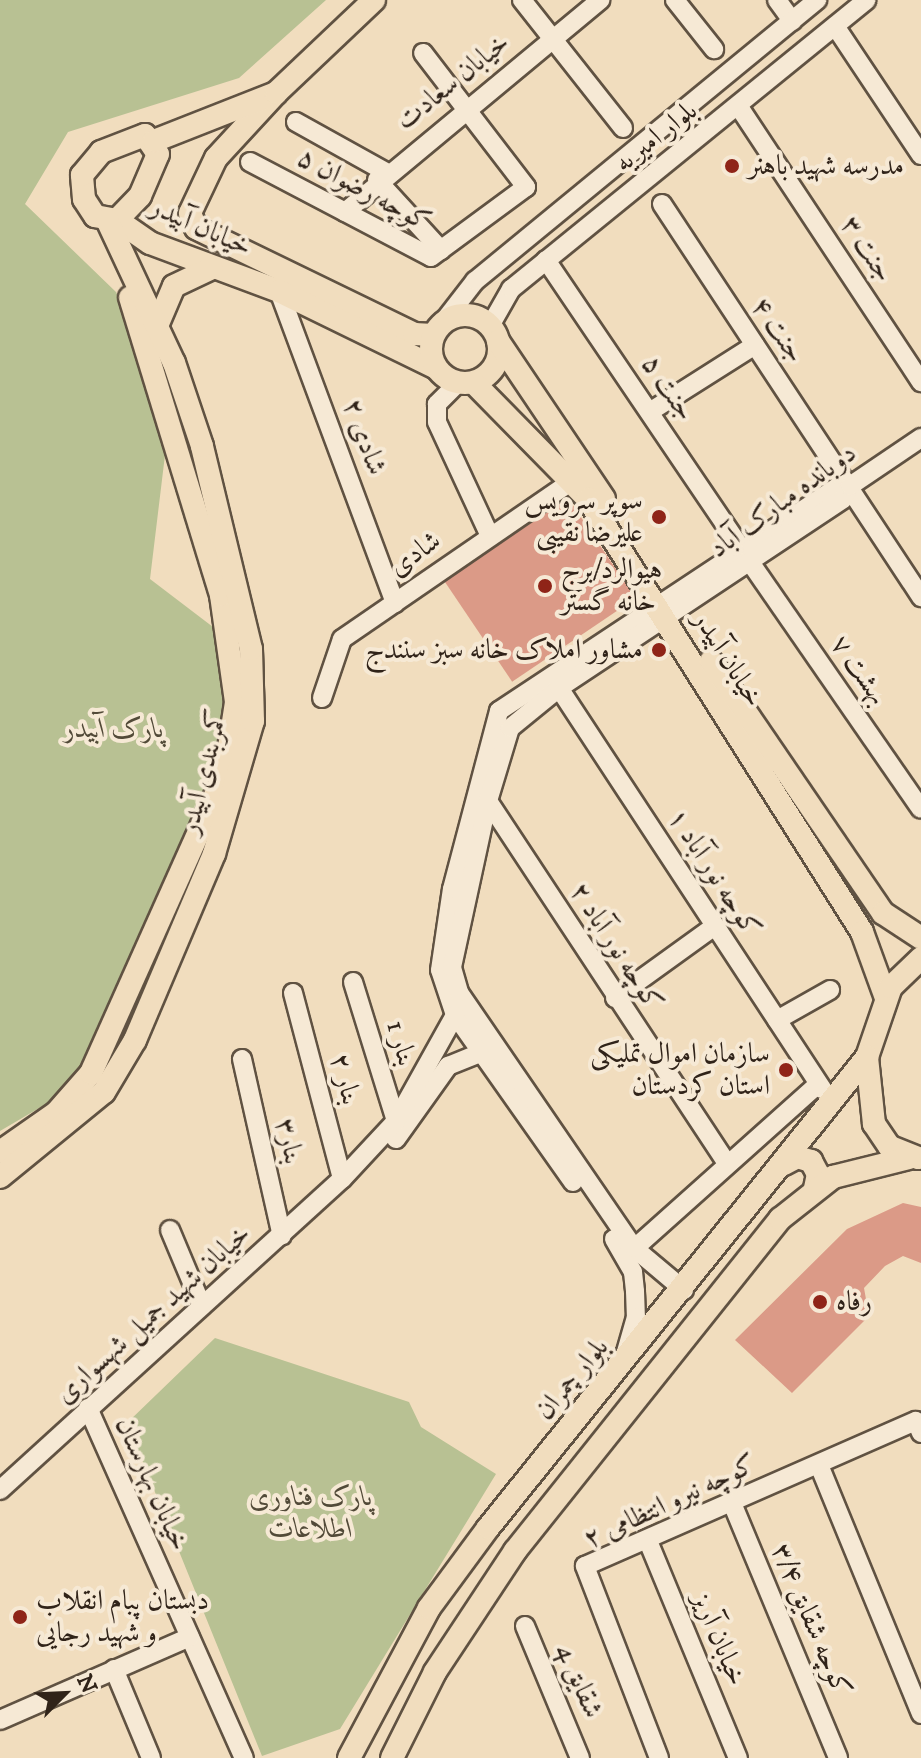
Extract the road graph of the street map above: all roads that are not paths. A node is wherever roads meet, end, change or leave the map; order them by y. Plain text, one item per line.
1 (374, 0) edge
2 (522, 0) edge
3 (600, 0) edge
4 (675, 0) edge
5 (777, 0) edge
6 (817, 0) edge
7 (866, 0) edge
8 (792, 21) junction
9 (835, 26) junction
10 (553, 37) junction
11 (714, 49) dead end
12 (423, 53) dead end
13 (276, 93) junction
14 (466, 106) junction
15 (739, 107) junction
16 (296, 122) dead end
17 (623, 128) dead end
18 (154, 141) junction
19 (921, 155) edge
20 (250, 162) dead end
21 (381, 176) junction
22 (662, 204) dead end
23 (345, 212) junction
24 (112, 220) junction
25 (441, 250) junction
26 (546, 260) junction
27 (212, 268) junction
28 (131, 281) junction
29 (279, 291) junction
30 (157, 326) junction
31 (439, 328) junction
32 (494, 334) junction
33 (755, 345) junction
34 (436, 368) junction
35 (921, 382) edge
36 (466, 383) junction
37 (651, 411) junction
38 (921, 438) edge
39 (573, 480) junction
40 (850, 486) junction
41 (490, 536) junction
42 (746, 556) junction
43 (921, 597) edge
44 (395, 603) junction
45 (668, 607) junction
46 (559, 688) junction
47 (322, 698) dead end
48 (488, 801) junction
49 (921, 809) edge
50 (715, 926) junction
51 (921, 938) edge
52 (921, 958) edge
53 (353, 982) dead end
54 (830, 990) dead end
55 (293, 993) dead end
56 (615, 998) junction
57 (886, 998) junction
58 (455, 1015) junction
59 (777, 1020) junction
60 (481, 1053) junction
61 (867, 1057) junction
62 (242, 1059) dead end
63 (396, 1121) junction
64 (0, 1152) edge
65 (916, 1159) edge
66 (726, 1162) junction
67 (784, 1164) junction
68 (0, 1177) edge
69 (342, 1179) junction
70 (815, 1188) junction
71 (170, 1230) dead end
72 (282, 1236) junction
73 (630, 1252) junction
74 (684, 1290) junction
75 (202, 1306) junction
76 (623, 1365) junction
77 (88, 1408) junction
78 (919, 1427) edge
79 (819, 1465) junction
80 (0, 1490) edge
81 (732, 1503) junction
82 (648, 1541) junction
83 (525, 1626) dead end
84 (190, 1637) junction
85 (114, 1669) junction
86 (921, 1714) edge
87 (0, 1720) edge
88 (151, 1758) edge
89 (244, 1758) edge
90 (349, 1758) edge
91 (392, 1758) edge
92 (580, 1758) edge
93 (659, 1758) edge
94 (738, 1758) edge
95 (838, 1758) edge

1 - 13 main road
2 - 10 street
3 - 10 street, خیابان سعادت
4 - 11 street
5 - 8 street
6 - 8 street, بلوار امیریه
7 - 9 street, بلوار امیریه
8 - 31 street, بلوار امیریه
9 - 15 street, بلوار امیریه
9 - 19 street
10 - 14 street, خیابان سعادت
10 - 17 street
12 - 14 street
13 - 18 main road
13 - 31 main road, خیابان آبیدر
14 - 21 street, خیابان سعادت
14 - 25 street, کوچه رضوان ۵
15 - 26 street, بلوار امیریه
15 - 35 street, جنت ۳
16 - 21 street
18 - 24 main road
18 - 24 main road
20 - 23 street, کوچه رضوان ۵
21 - 23 street, خیابان سعادت
21 - 25 street
22 - 33 street, جنت ۴
23 - 25 street, کوچه رضوان ۵
24 - 27 main road, خیابان آبیدر
24 - 28 main road, کمربندی آبیدر
26 - 32 street, بلوار امیریه
26 - 37 street, جنت ۵
27 - 29 main road, خیابان آبیدر
27 - 30 main road
28 - 30 main road, کمربندی آبیدر
28 - 64 main road, کمربندی آبیدر
29 - 34 main road, خیابان آبیدر
29 - 44 street, شادی ۲
30 - 68 main road, کمربندی آبیدر
31 - 32 main road
31 - 34 main road
32 - 36 main road
32 - 45 main road, خیابان آبیدر
33 - 37 street
33 - 40 street, جنت ۴
34 - 36 main road
36 - 39 main road, خیابان آبیدر
36 - 41 street
37 - 42 street, جنت ۵
38 - 40 street, دوبانده مبارک آباد
39 - 41 street, شادی
39 - 45 main road, خیابان آبیدر
40 - 42 street, دوبانده مبارک آباد
40 - 43 street, جنت ۴
41 - 44 street, شادی
42 - 45 street, دوبانده مبارک آباد
42 - 49 street, بهشت ۷
44 - 47 street, شادی
45 - 46 street
45 - 51 main road, خیابان آبیدر
45 - 57 main road, خیابان آبیدر
45 - 58 street
46 - 48 street
46 - 50 street, کوچه نور آباد ۱
48 - 56 street, کوچه نور آباد ۲
48 - 73 street
50 - 56 street
50 - 59 street, کوچه نور آباد ۱
52 - 57 main road
53 - 63 street, بنار 1
54 - 59 street
55 - 69 street, بنار ۲
56 - 66 street, کوچه نور آباد ۲
57 - 61 main road
58 - 60 street
58 - 63 street, خیابان شهید جمیل شهسواری
59 - 66 street, کوچه نور آباد ۱
60 - 69 street, خیابان شهید جمیل شهسواری
60 - 73 street
61 - 65 main road
61 - 67 main road, بلوار چمران
62 - 72 street, بنار۳
63 - 69 street, خیابان شهید جمیل شهسواری
65 - 70 main road
66 - 73 street
67 - 70 main road
67 - 74 main road, بلوار چمران
69 - 72 street, خیابان شهید جمیل شهسواری
70 - 91 main road
71 - 75 street
72 - 75 street, خیابان شهید جمیل شهسواری
73 - 74 street
73 - 76 street
74 - 76 main road, بلوار چمران
75 - 77 street, خیابان شهید جمیل شهسواری
76 - 90 main road, بلوار چمران
77 - 80 street, خیابان شهید جمیل شهسواری
77 - 84 street, خیابان بهارستان
78 - 79 street, کوچه نیرو انتظامی ۲
79 - 81 street, کوچه نیرو انتظامی ۲
79 - 86 street
81 - 82 street, کوچه نیرو انتظامی ۲
81 - 95 street, کوچه شقایق ۳/۴
82 - 93 street, کوچه نیرو انتظامی ۲
82 - 94 street, خیابان آریز
83 - 92 street, شقایق 4
84 - 85 street
84 - 89 street, خیابان بهارستان
85 - 87 street
85 - 88 street

